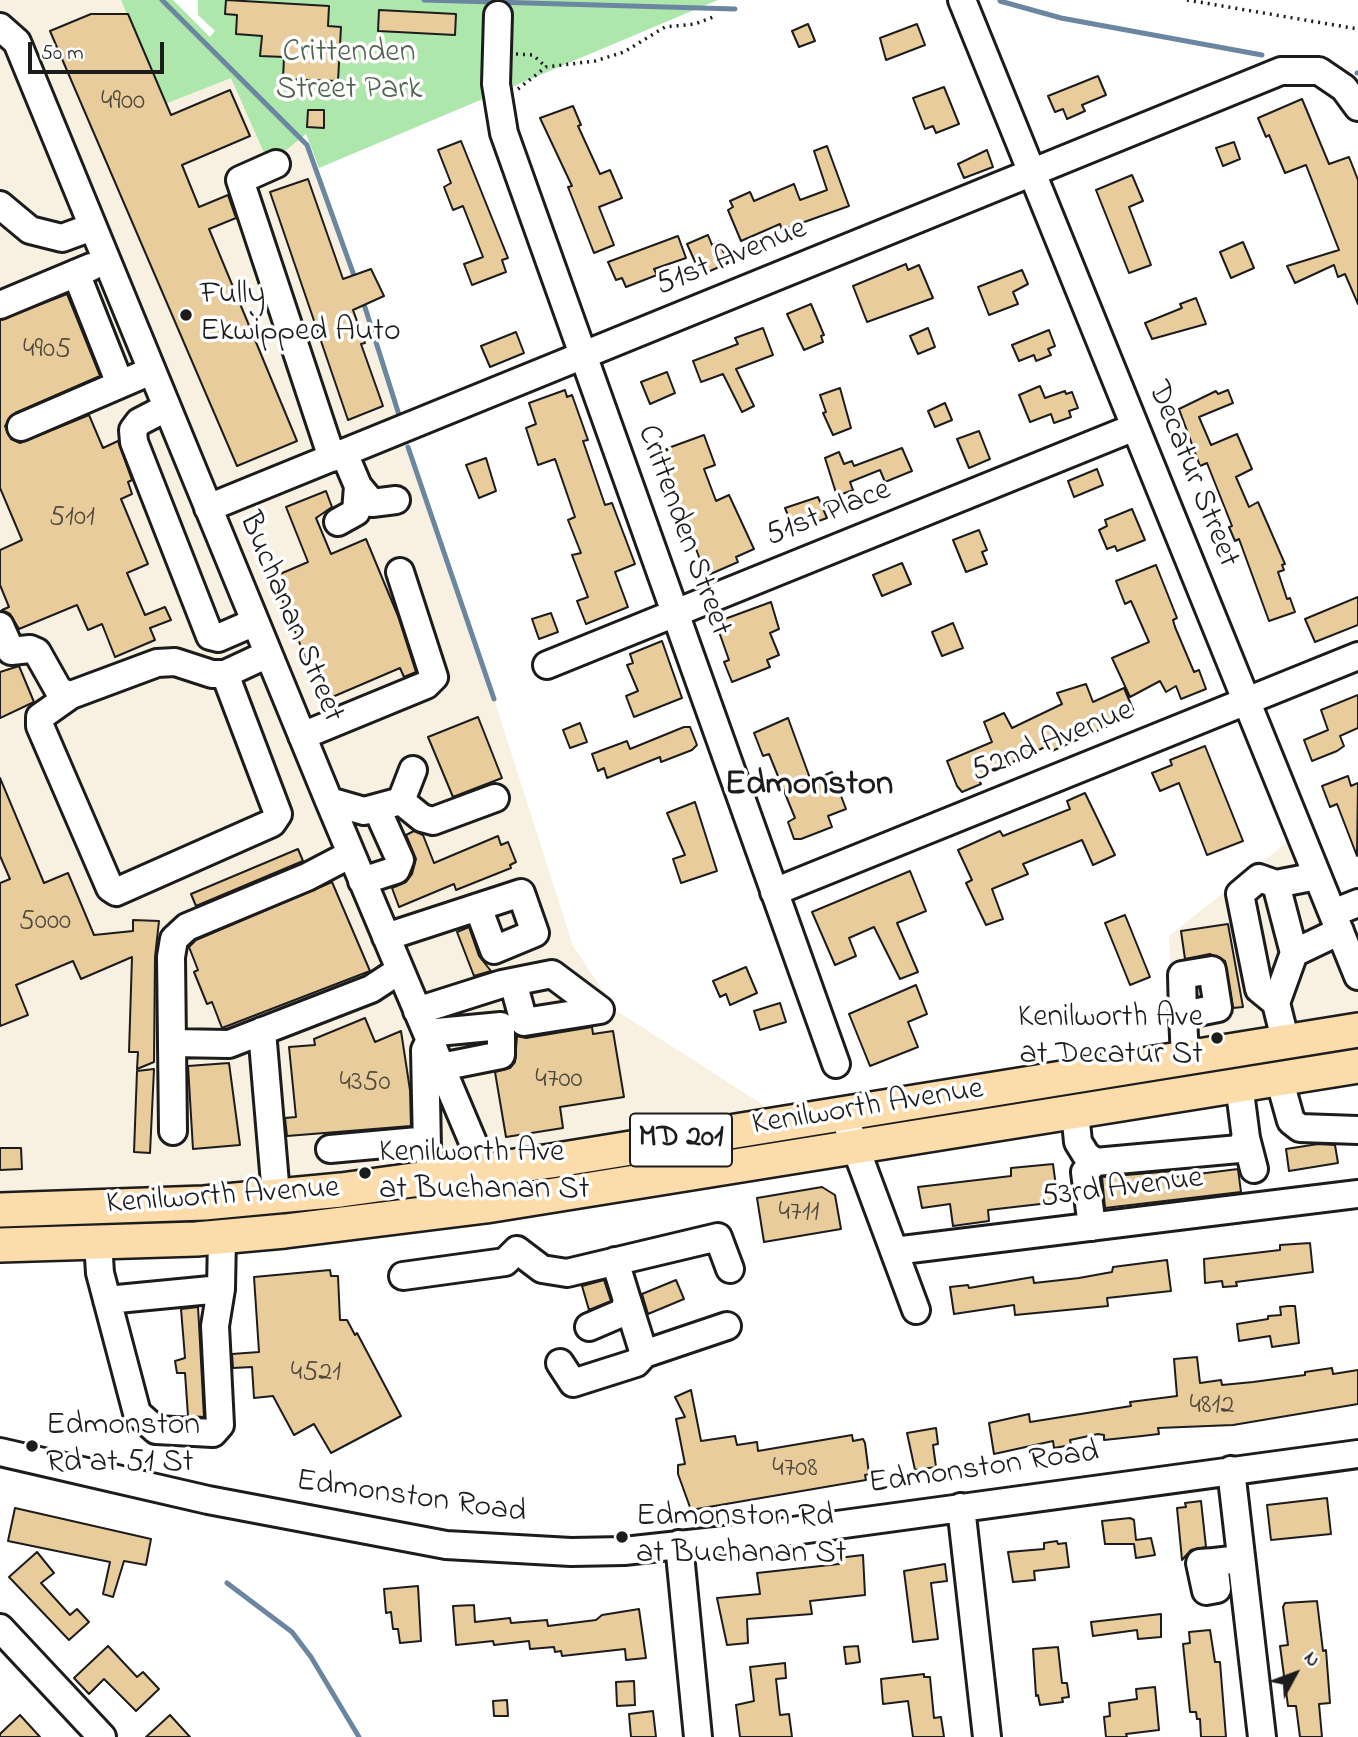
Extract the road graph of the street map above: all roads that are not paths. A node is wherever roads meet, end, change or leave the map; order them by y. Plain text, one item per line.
1 (962, 0) edge
2 (498, 15) dead end
3 (0, 27) edge
4 (1358, 107) edge
5 (276, 164) dead end
6 (1032, 173) junction
7 (0, 205) edge
8 (92, 227) junction
9 (105, 261) junction
10 (76, 273) junction
11 (0, 305) edge
12 (584, 355) junction
13 (151, 371) junction
14 (120, 384) junction
15 (166, 408) junction
16 (1135, 427) junction
17 (10, 432) edge
18 (338, 455) junction
19 (358, 486) junction
20 (396, 500) dead end
21 (208, 508) junction
22 (338, 522) dead end
23 (400, 572) dead end
24 (676, 612) junction
25 (255, 622) junction
26 (0, 626) edge
27 (268, 654) junction
28 (1358, 656) edge
29 (547, 665) dead end
30 (225, 674) junction
31 (71, 695) junction
32 (1246, 701) junction
33 (302, 736) junction
34 (413, 770) dead end
35 (495, 798) dead end
36 (329, 801) junction
37 (389, 805) junction
38 (351, 853) junction
39 (1317, 876) junction
40 (362, 881) junction
41 (1276, 884) junction
42 (774, 892) junction
43 (1358, 903) edge
44 (478, 907) dead end
45 (1336, 922) junction
46 (386, 937) junction
47 (1294, 953) junction
48 (400, 970) junction
49 (1358, 976) edge
50 (513, 982) dead end
51 (1276, 1003) junction
52 (1183, 1015) dead end
53 (425, 1028) junction
54 (1358, 1030) edge
55 (262, 1031) junction
56 (172, 1043) junction
57 (1286, 1043) junction
58 (1185, 1058) junction
59 (836, 1064) dead end
60 (1358, 1066) edge
61 (441, 1067) junction
62 (1279, 1078) junction
63 (1239, 1084) junction
64 (843, 1112) junction
65 (1075, 1112) junction
66 (1358, 1130) edge
67 (173, 1131) dead end
68 (1246, 1138) junction
69 (855, 1144) junction
70 (330, 1149) dead end
71 (1095, 1162) junction
72 (430, 1163) junction
73 (1254, 1169) dead end
74 (485, 1170) junction
75 (1358, 1194) edge
76 (276, 1195) junction
77 (499, 1203) junction
78 (0, 1210) edge
79 (1092, 1227) junction
80 (222, 1236) junction
81 (98, 1242) junction
82 (0, 1245) edge
83 (894, 1251) junction
84 (615, 1261) junction
85 (730, 1269) dead end
86 (403, 1276) dead end
87 (222, 1289) junction
88 (107, 1300) junction
89 (627, 1300) junction
90 (916, 1310) dead end
91 (727, 1326) dead end
92 (589, 1327) dead end
93 (644, 1353) junction
94 (560, 1363) dead end
95 (0, 1452) edge
96 (1358, 1454) edge
97 (1231, 1470) junction
98 (961, 1507) junction
99 (679, 1544) junction
100 (1241, 1559) junction
101 (1214, 1562) dead end
102 (0, 1628) edge
103 (102, 1737) edge
104 (698, 1737) edge
105 (987, 1737) edge
106 (1262, 1737) edge

1 - 6 street, Decatur Street
2 - 12 street, Crittenden Street
3 - 8 street, Buchanan Street
4 - 6 street, 51st Avenue
5 - 18 street
6 - 12 street, 51st Avenue
6 - 16 street, Decatur Street
7 - 8 street
8 - 9 street, Buchanan Street
9 - 10 street
9 - 13 street, Buchanan Street
10 - 11 street
10 - 14 street
12 - 18 street, 51st Avenue
12 - 24 street, Crittenden Street
13 - 14 street
13 - 15 street, Buchanan Street
14 - 17 street
15 - 21 street, Buchanan Street
15 - 25 street
16 - 24 street, 51st Place
16 - 32 street, Decatur Street
18 - 19 street
18 - 21 street, 51st Avenue
19 - 20 street
19 - 22 street
21 - 25 street, Buchanan Street
23 - 33 street
24 - 29 street, 51st Place
24 - 42 street, Crittenden Street
25 - 27 street, Buchanan Street
26 - 31 street
27 - 30 street
27 - 33 street, Buchanan Street
28 - 32 street, 52nd Avenue
30 - 31 street
30 - 31 street
32 - 39 street, Decatur Street
32 - 42 street, 52nd Avenue
33 - 36 street, Buchanan Street
34 - 37 street
35 - 37 street
36 - 37 street
36 - 38 street, Buchanan Street
37 - 40 street
38 - 40 street, Buchanan Street
38 - 56 street
39 - 41 street
39 - 45 street, Decatur Street
40 - 46 street, Buchanan Street
41 - 47 street
41 - 51 street
42 - 59 street, Crittenden Street
43 - 45 street
44 - 46 street
45 - 47 street
45 - 49 street, Decatur Street
46 - 48 street, Buchanan Street
47 - 51 street
48 - 53 street, Buchanan Street
48 - 55 street
50 - 53 street
51 - 57 street
52 - 58 street
53 - 61 street, Buchanan Street
53 - 61 street
53 - 72 street
54 - 57 main road, Kenilworth Avenue / MD 201
55 - 56 street
55 - 76 street
56 - 67 street
57 - 58 main road, Kenilworth Avenue / MD 201
58 - 64 main road, Kenilworth Avenue / MD 201
60 - 62 main road, Kenilworth Avenue / MD 201
61 - 74 street, Buchanan Street
62 - 63 main road, Kenilworth Avenue / MD 201
62 - 66 street
63 - 65 main road, Kenilworth Avenue / MD 201
63 - 68 street
64 - 69 street
64 - 74 main road, Kenilworth Avenue / MD 201
65 - 69 main road, Kenilworth Avenue / MD 201
65 - 71 street
68 - 71 street
68 - 73 street
69 - 77 main road, Kenilworth Avenue / MD 201
69 - 83 street
70 - 72 street
71 - 79 street
72 - 74 main road, Kenilworth Avenue / MD 201
72 - 76 main road, Kenilworth Avenue / MD 201
74 - 77 street, Buchanan Street
75 - 79 street, 53rd Avenue
76 - 78 main road, Kenilworth Avenue / MD 201
77 - 80 main road, Kenilworth Avenue / MD 201
79 - 83 street, 53rd Avenue
80 - 81 main road, Kenilworth Avenue / MD 201
80 - 87 street
81 - 82 main road, Kenilworth Avenue / MD 201
81 - 88 street
83 - 90 street
84 - 85 street
84 - 86 street
84 - 89 street
87 - 88 street
87 - 88 street
89 - 92 street
89 - 93 street
91 - 93 street
93 - 94 street
95 - 99 street, Edmonston Road
96 - 97 street, Edmonston Road
97 - 98 street, Edmonston Road
97 - 100 street
98 - 99 street, Edmonston Road
98 - 105 street
99 - 104 street
100 - 101 street
100 - 106 street
102 - 103 street

